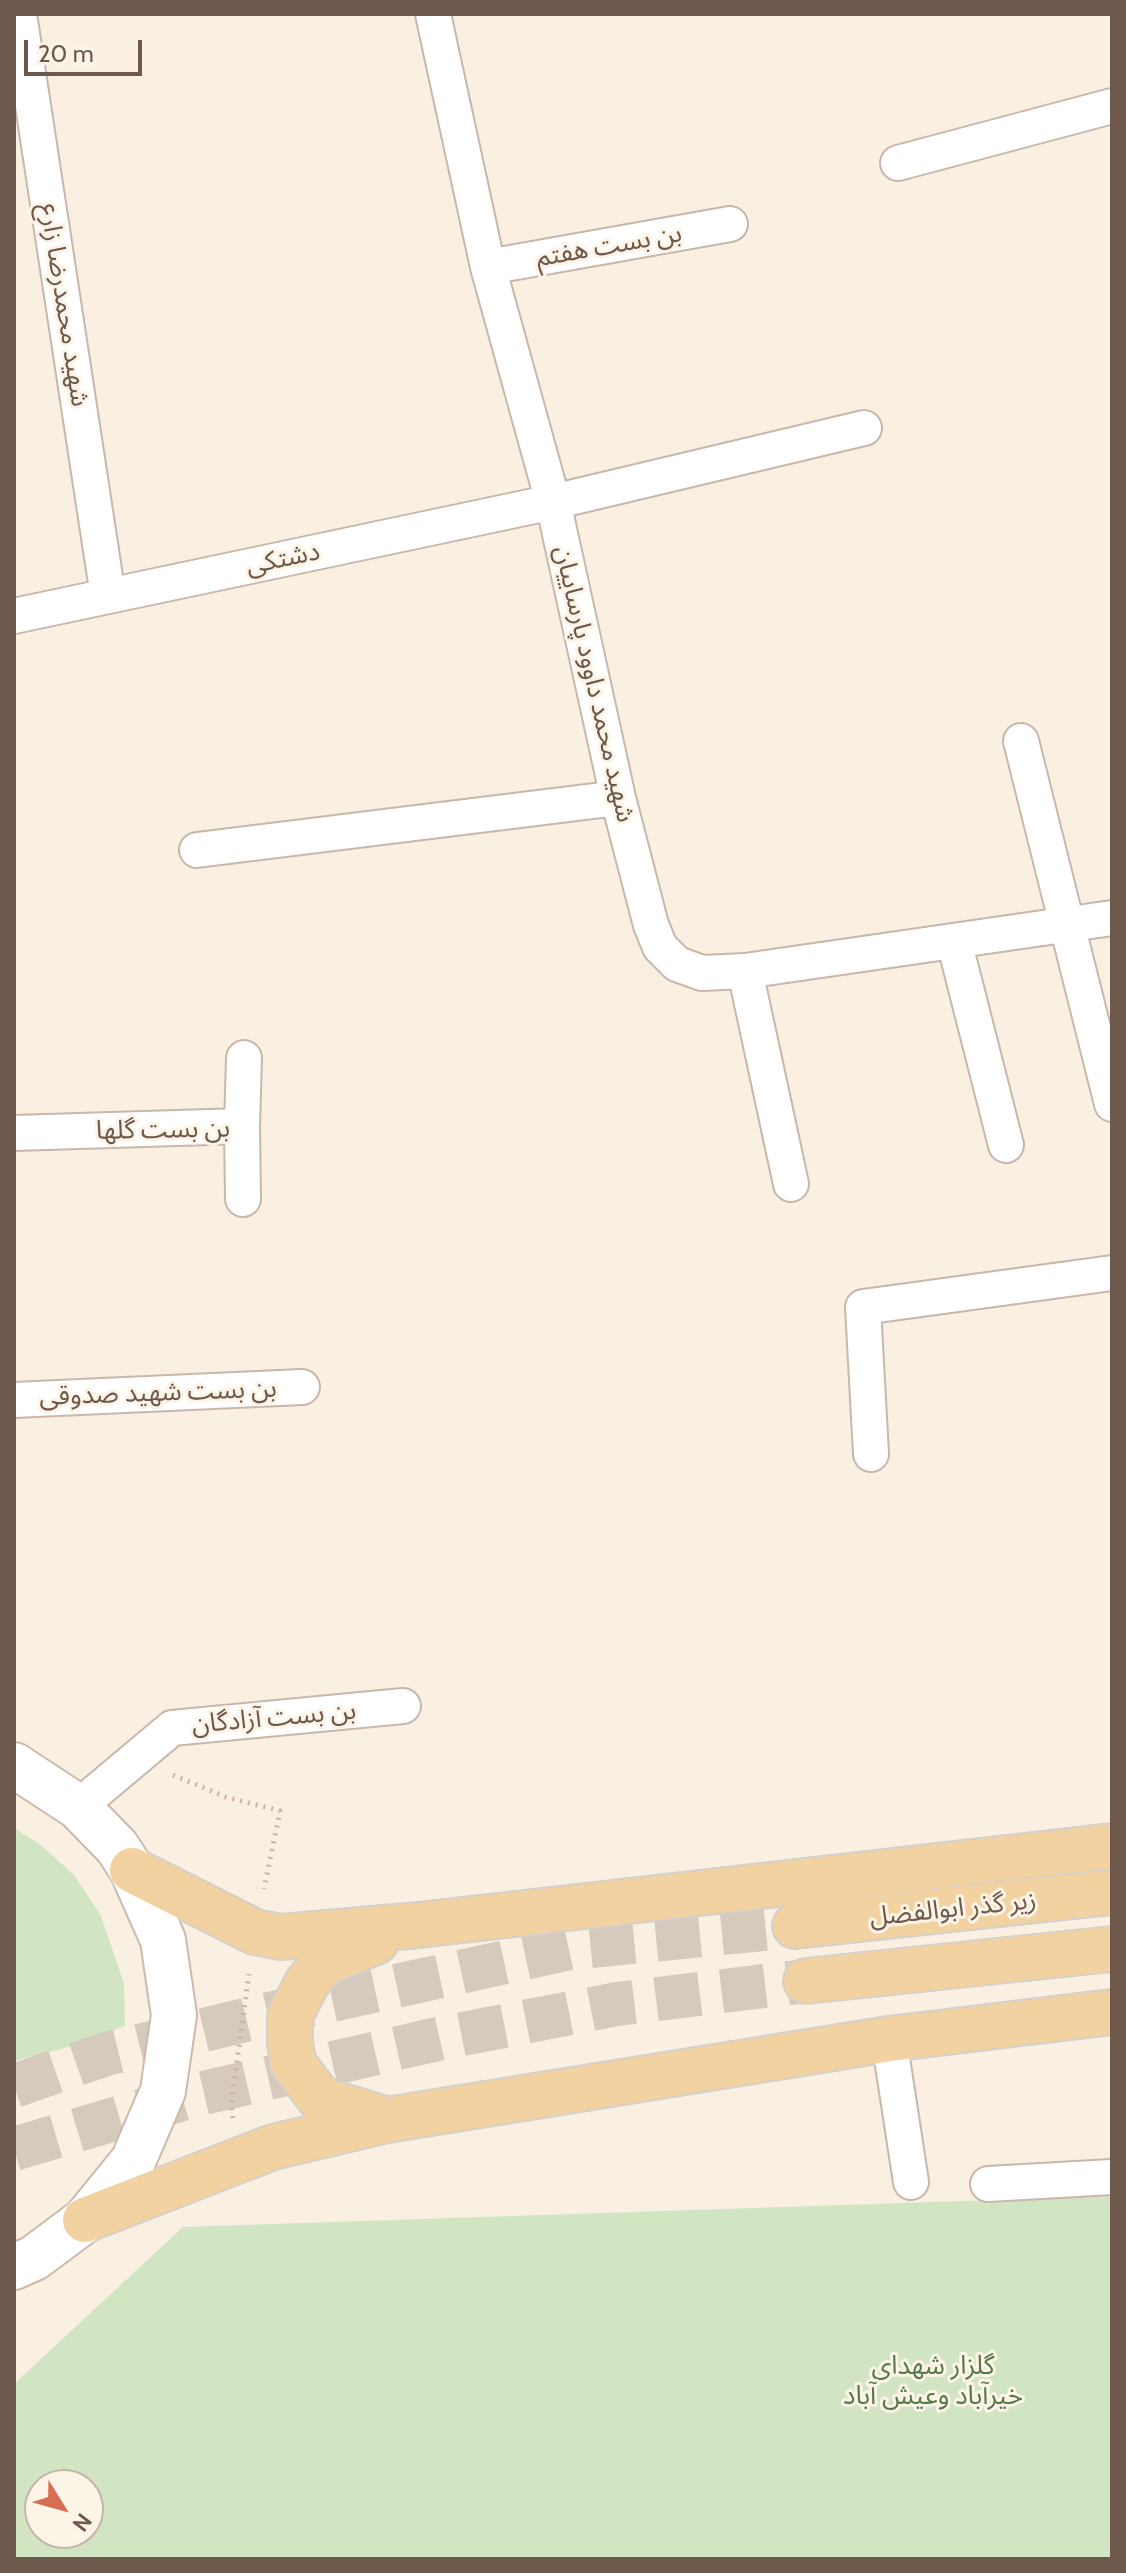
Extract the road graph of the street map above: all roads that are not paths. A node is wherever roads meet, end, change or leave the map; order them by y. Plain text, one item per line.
1 (19, 14) edge
2 (433, 14) edge
3 (1112, 106) edge
4 (898, 163) dead end
5 (730, 224) dead end
6 (488, 267) junction
7 (864, 428) dead end
8 (553, 502) junction
9 (108, 596) junction
10 (14, 616) edge
11 (1021, 741) dead end
12 (618, 798) junction
13 (197, 850) dead end
14 (1112, 918) edge
15 (1066, 925) junction
16 (954, 941) junction
17 (745, 971) junction
18 (244, 1058) dead end
19 (1112, 1104) edge
20 (242, 1126) junction
21 (14, 1133) edge
22 (1006, 1145) dead end
23 (791, 1184) dead end
24 (243, 1199) dead end
25 (1112, 1273) edge
26 (302, 1387) dead end
27 (14, 1400) edge
28 (871, 1454) dead end
29 (403, 1706) dead end
30 (14, 1765) edge
31 (78, 1807) junction
32 (1112, 1846) edge
33 (132, 1870) junction
34 (1112, 1892) edge
35 (419, 1925) junction
36 (795, 1926) tunnel mouth
37 (1112, 1949) edge
38 (806, 1981) tunnel mouth
39 (1112, 2012) edge
40 (889, 2039) junction
41 (387, 2120) junction
42 (1112, 2177) edge
43 (911, 2182) dead end
44 (988, 2184) dead end
45 (85, 2220) junction
46 (14, 2267) edge

1 - 9 street, شهید محمدرضا زارع
2 - 6 street, شهید محمد داوود پارساییان
3 - 4 street
5 - 6 street, بن بست هفتم
6 - 8 street, شهید محمد داوود پارساییان
7 - 8 street, دشتکی
8 - 9 street, دشتکی
8 - 12 street, شهید محمد داوود پارساییان
9 - 10 street, دشتکی
11 - 15 street
12 - 13 street
12 - 17 street, شهید محمد داوود پارساییان
14 - 15 street, شهید محمد داوود پارساییان
15 - 16 street, شهید محمد داوود پارساییان
15 - 19 street
16 - 17 street, شهید محمد داوود پارساییان
16 - 22 street
17 - 23 street
18 - 20 street
20 - 21 street, بن بست گلها
20 - 24 street, بن بست گلها
25 - 28 street
26 - 27 street, بن بست شهید صدوقی
29 - 31 street, بن بست آزادگان
30 - 31 main road
31 - 33 main road
32 - 35 main road
33 - 35 main road
33 - 45 main road
34 - 36 main road, زیر گذر ابوالفضل
35 - 41 main road
37 - 38 main road
39 - 40 main road
40 - 41 main road
40 - 43 street
41 - 45 main road
42 - 44 street
45 - 46 main road

